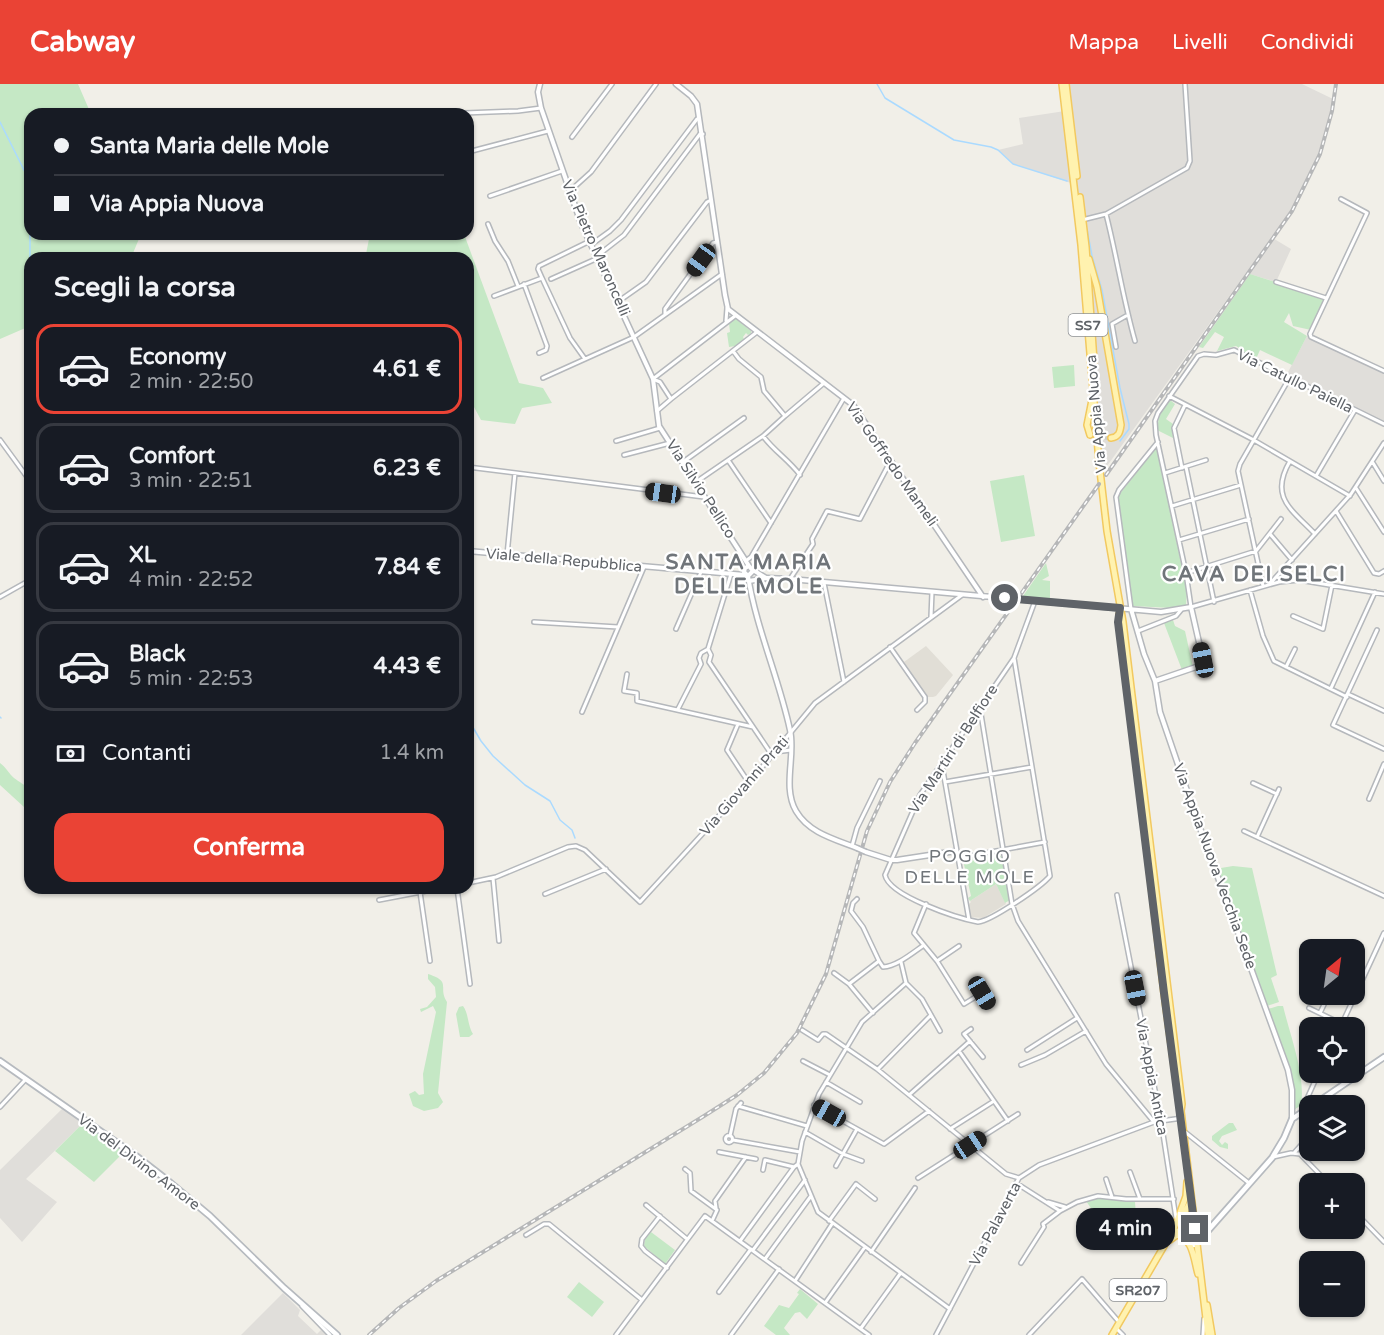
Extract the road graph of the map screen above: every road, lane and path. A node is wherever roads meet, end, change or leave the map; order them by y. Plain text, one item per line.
1 (540, 84) edge
2 (612, 84) edge
3 (656, 84) edge
4 (676, 84) edge
5 (1064, 84) edge
6 (1185, 84) edge
7 (541, 108) junction
8 (474, 113) edge
9 (699, 119) junction
10 (548, 131) junction
11 (703, 134) junction
12 (572, 137) dead end
13 (474, 150) edge
14 (562, 171) junction
15 (570, 191) junction
16 (490, 196) dead end
17 (1341, 199) dead end
18 (712, 200) junction
19 (1106, 214) junction
20 (1082, 220) junction
21 (488, 224) dead end
22 (717, 242) junction
23 (591, 243) junction
24 (1086, 247) junction
25 (598, 257) junction
26 (722, 274) junction
27 (542, 278) junction
28 (551, 279) dead end
29 (1276, 282) dead end
30 (524, 284) junction
31 (518, 286) junction
32 (494, 296) dead end
33 (1326, 298) junction
34 (619, 301) junction
35 (727, 305) junction
36 (665, 314) junction
37 (1127, 315) junction
38 (735, 316) junction
39 (726, 321) junction
40 (757, 332) junction
41 (634, 336) junction
42 (1135, 341) dead end
43 (1116, 347) dead end
44 (733, 351) junction
45 (539, 353) dead end
46 (585, 358) junction
47 (1384, 371) edge
48 (543, 378) dead end
49 (1290, 378) junction
50 (653, 379) junction
51 (824, 383) junction
52 (1093, 395) junction
53 (1169, 396) junction
54 (844, 398) junction
55 (671, 399) junction
56 (1185, 405) junction
57 (1355, 410) junction
58 (657, 411) junction
59 (785, 416) junction
60 (744, 418) dead end
61 (1384, 424) edge
62 (660, 428) junction
63 (1090, 435) dead end
64 (764, 436) junction
65 (1111, 438) dead end
66 (0, 440) edge
67 (1255, 440) junction
68 (616, 441) dead end
69 (1158, 442) junction
70 (670, 443) junction
71 (1384, 443) edge
72 (624, 455) dead end
73 (729, 460) junction
74 (891, 460) junction
75 (1206, 460) dead end
76 (1290, 460) junction
77 (683, 462) junction
78 (1373, 463) junction
79 (1184, 467) junction
80 (474, 468) edge
81 (24, 473) edge
82 (515, 473) junction
83 (1165, 473) junction
84 (800, 475) junction
85 (1316, 476) junction
86 (1384, 481) edge
87 (696, 482) junction
88 (1241, 485) junction
89 (1356, 488) junction
90 (705, 496) junction
91 (1350, 496) junction
92 (1193, 500) junction
93 (1172, 507) junction
94 (1336, 511) junction
95 (1249, 519) junction
96 (1281, 519) dead end
97 (772, 524) junction
98 (1384, 532) edge
99 (1200, 533) junction
100 (1269, 533) junction
101 (1315, 534) junction
102 (1179, 540) junction
103 (1256, 551) junction
104 (474, 552) edge
105 (507, 555) junction
106 (747, 560) junction
107 (1292, 560) junction
108 (1113, 566) junction
109 (644, 567) junction
110 (1207, 567) junction
111 (751, 568) junction
112 (744, 569) junction
113 (1384, 571) edge
114 (701, 572) junction
115 (1186, 573) junction
116 (732, 574) junction
117 (748, 577) junction
118 (767, 578) junction
119 (790, 579) junction
120 (1278, 579) junction
121 (24, 583) edge
122 (824, 583) junction
123 (1332, 585) junction
124 (1263, 586) junction
125 (1250, 590) junction
126 (932, 592) junction
127 (1375, 592) junction
128 (1384, 594) edge
129 (962, 595) junction
130 (0, 597) edge
131 (983, 597) junction
132 (1035, 601) junction
133 (1214, 602) junction
134 (1191, 607) junction
135 (1120, 608) junction
136 (1181, 610) junction
137 (1131, 612) junction
138 (1293, 616) dead end
139 (931, 617) junction
140 (1193, 617) junction
141 (534, 622) dead end
142 (618, 627) junction
143 (676, 629) dead end
144 (1377, 630) dead end
145 (1137, 632) junction
146 (890, 647) junction
147 (708, 649) junction
148 (1295, 649) dead end
149 (1014, 658) junction
150 (1286, 667) junction
151 (627, 675) dead end
152 (1155, 681) junction
153 (844, 682) junction
154 (1331, 688) junction
155 (1347, 695) junction
156 (979, 706) junction
157 (677, 710) junction
158 (917, 710) dead end
159 (1384, 711) edge
160 (582, 712) dead end
161 (738, 724) junction
162 (753, 727) junction
163 (791, 732) junction
164 (1384, 749) edge
165 (791, 750) junction
166 (774, 754) junction
167 (941, 764) junction
168 (1384, 764) edge
169 (1032, 767) junction
170 (991, 774) junction
171 (879, 781) dead end
172 (945, 782) junction
173 (748, 783) junction
174 (1253, 783) dead end
175 (1279, 789) dead end
176 (1277, 794) junction
177 (1369, 799) dead end
178 (1244, 831) dead end
179 (1257, 837) junction
180 (1045, 842) junction
181 (854, 847) junction
182 (1003, 850) junction
183 (956, 851) junction
184 (957, 858) junction
185 (891, 860) junction
186 (606, 869) junction
187 (493, 878) junction
188 (474, 882) edge
189 (410, 894) edge
190 (420, 894) edge
191 (458, 894) edge
192 (544, 894) dead end
193 (1117, 895) dead end
194 (1384, 896) edge
195 (857, 899) dead end
196 (379, 900) dead end
197 (926, 904) junction
198 (1012, 904) junction
199 (969, 920) junction
200 (1384, 933) edge
201 (499, 941) dead end
202 (924, 945) junction
203 (959, 946) dead end
204 (430, 961) dead end
205 (879, 961) junction
206 (901, 961) junction
207 (937, 961) junction
208 (834, 973) dead end
209 (906, 983) junction
210 (470, 984) dead end
211 (849, 984) junction
212 (989, 1005) dead end
213 (1324, 1005) edge
214 (1309, 1008) dead end
215 (873, 1013) junction
216 (1320, 1013) junction
217 (931, 1015) junction
218 (1326, 1017) edge
219 (1345, 1017) edge
220 (1077, 1018) junction
221 (970, 1029) dead end
222 (802, 1030) dead end
223 (940, 1031) dead end
224 (1086, 1031) junction
225 (970, 1041) junction
226 (847, 1048) junction
227 (1027, 1050) dead end
228 (959, 1051) junction
229 (983, 1057) dead end
230 (1384, 1057) edge
231 (0, 1060) edge
232 (803, 1061) dead end
233 (1021, 1065) dead end
234 (877, 1070) junction
235 (830, 1075) junction
236 (27, 1079) junction
237 (826, 1082) junction
238 (909, 1095) junction
239 (1327, 1095) edge
240 (994, 1100) junction
241 (860, 1102) dead end
242 (814, 1105) junction
243 (0, 1107) edge
244 (929, 1112) junction
245 (1018, 1114) dead end
246 (1181, 1114) junction
247 (1299, 1114) edge
248 (1292, 1119) junction
249 (1008, 1120) junction
250 (1161, 1121) junction
251 (1154, 1122) junction
252 (807, 1126) junction
253 (857, 1129) junction
254 (950, 1129) junction
255 (1184, 1131) junction
256 (805, 1132) junction
257 (970, 1145) junction
258 (1299, 1147) edge
259 (719, 1152) dead end
260 (800, 1152) junction
261 (1294, 1153) junction
262 (843, 1154) junction
263 (746, 1157) junction
264 (1272, 1158) junction
265 (756, 1159) dead end
266 (862, 1161) dead end
267 (798, 1164) junction
268 (836, 1166) dead end
269 (1187, 1166) junction
270 (794, 1167) junction
271 (685, 1169) dead end
272 (763, 1170) dead end
273 (1130, 1172) dead end
274 (1319, 1173) edge
275 (918, 1178) dead end
276 (1019, 1178) junction
277 (1106, 1179) dead end
278 (804, 1180) junction
279 (1016, 1183) junction
280 (1249, 1183) junction
281 (915, 1188) dead end
282 (811, 1196) junction
283 (1112, 1197) junction
284 (875, 1199) dead end
285 (1140, 1199) junction
286 (1174, 1199) junction
287 (1192, 1200) junction
288 (1047, 1202) junction
289 (646, 1205) dead end
290 (1067, 1207) junction
291 (717, 1210) junction
292 (1060, 1211) junction
293 (660, 1216) junction
294 (712, 1221) junction
295 (1365, 1222) edge
296 (830, 1223) junction
297 (1177, 1224) junction
298 (1172, 1233) junction
299 (526, 1235) dead end
300 (1199, 1235) junction
301 (687, 1239) junction
302 (740, 1241) junction
303 (1189, 1242) junction
304 (1384, 1242) edge
305 (1197, 1243) junction
306 (1165, 1245) junction
307 (865, 1247) junction
308 (752, 1250) junction
309 (871, 1252) junction
310 (765, 1259) junction
311 (1020, 1263) dead end
312 (666, 1268) junction
313 (779, 1269) junction
314 (901, 1274) junction
315 (795, 1281) junction
316 (1203, 1289) junction
317 (719, 1292) dead end
318 (1204, 1298) junction
319 (296, 1299) junction
320 (642, 1300) junction
321 (825, 1303) junction
322 (950, 1309) junction
323 (1205, 1315) junction
324 (1118, 1325) junction
325 (861, 1328) junction
326 (330, 1335) edge
327 (337, 1335) edge
328 (616, 1335) edge
329 (731, 1335) edge
330 (869, 1335) edge
331 (937, 1335) edge
332 (1029, 1335) edge
333 (1112, 1335) edge
334 (1123, 1335) edge
335 (1203, 1335) edge
336 (1208, 1335) edge
337 (1212, 1335) edge

1 - 7 street, Via Pietro Maroncelli
2 - 12 street
3 - 15 street
4 - 9 street, Via Goffredo Mameli
5 - 20 main road, Via Appia Nuova / SS7
5 - 52 main road, Via Appia Nuova / SS7
6 - 19 street
7 - 8 street
7 - 10 street, Via Pietro Maroncelli
9 - 11 street, Via Goffredo Mameli
9 - 23 street
10 - 13 street
10 - 14 street, Via Pietro Maroncelli
11 - 18 street, Via Goffredo Mameli
11 - 25 street
14 - 15 street, Via Pietro Maroncelli
14 - 16 street
15 - 23 street, Via Pietro Maroncelli
17 - 33 street
18 - 22 street, Via Goffredo Mameli
18 - 34 street
19 - 20 street
19 - 37 street
20 - 24 main road, Via Appia Nuova / SS7
21 - 31 street
22 - 26 street, Via Goffredo Mameli
22 - 36 street
23 - 25 street, Via Pietro Maroncelli
23 - 27 street
24 - 65 main road
24 - 108 main road, Via Appia Nuova / SS7
25 - 28 street
25 - 34 street, Via Pietro Maroncelli
26 - 35 street, Via Goffredo Mameli
26 - 36 street
27 - 30 street
27 - 46 street
29 - 33 street
30 - 31 street
30 - 45 street
31 - 32 street
33 - 47 street
34 - 41 street, Via Pietro Maroncelli
35 - 38 street, Via Goffredo Mameli
35 - 39 street, Via Goffredo Mameli
36 - 41 street
37 - 42 street
37 - 43 street
38 - 39 street
38 - 40 street, Via Goffredo Mameli
39 - 50 street
40 - 44 street
40 - 51 street, Via Goffredo Mameli
41 - 46 street
41 - 50 street, Via Pietro Maroncelli
44 - 55 street
44 - 59 street
46 - 48 street
49 - 53 street, Via Catullo Paiella
49 - 57 street, Via Catullo Paiella
49 - 67 street
50 - 55 street
50 - 58 street, Via Pietro Maroncelli
51 - 54 street, Via Goffredo Mameli
51 - 59 street
52 - 63 main road
52 - 108 main road, Via Appia Nuova / SS7
53 - 56 street
53 - 69 street, Via Catullo Paiella
54 - 74 street, Via Goffredo Mameli
54 - 84 street
55 - 58 street
56 - 67 street
56 - 79 street
57 - 61 street, Via Catullo Paiella
57 - 85 street
58 - 62 street, Via Silvio Pellico
59 - 64 street
60 - 77 street
62 - 68 street
62 - 70 street, Via Silvio Pellico
64 - 73 street
64 - 84 street
66 - 81 street
67 - 76 street
67 - 88 street
69 - 83 street, Via Catullo Paiella
69 - 137 street
70 - 72 street
70 - 77 street, Via Silvio Pellico
71 - 78 street
73 - 87 street
73 - 97 street
74 - 119 street
74 - 131 street, Via Goffredo Mameli
75 - 79 street
76 - 85 street
76 - 101 street
77 - 87 street, Via Silvio Pellico
78 - 86 street
78 - 89 street
79 - 83 street
79 - 92 street
80 - 82 street
82 - 90 street
82 - 105 street
83 - 93 street, Via Catullo Paiella
84 - 97 street
85 - 91 street
87 - 90 street, Via Silvio Pellico
88 - 92 street
88 - 95 street
89 - 91 street
89 - 98 street
90 - 106 street, Via Silvio Pellico
91 - 94 street
92 - 93 street
92 - 99 street
93 - 102 street, Via Catullo Paiella
94 - 101 street
94 - 113 street
95 - 99 street
95 - 103 street
96 - 100 street
97 - 106 street
99 - 102 street
99 - 110 street
100 - 103 street
100 - 107 street
101 - 107 street
102 - 115 street, Via Catullo Paiella
103 - 110 street
103 - 124 street
104 - 105 street, Viale della Repubblica
105 - 109 street, Viale della Repubblica
106 - 111 street, Via Silvio Pellico
107 - 120 street
108 - 135 main road, Via Appia Nuova / SS7
109 - 114 street, Viale della Repubblica
109 - 142 street
110 - 115 street
110 - 133 street
111 - 112 street
111 - 117 street
111 - 118 street
112 - 116 street
112 - 117 street
114 - 116 street, Viale della Repubblica
114 - 143 street
115 - 134 street, Via Catullo Paiella
116 - 117 street, Viale della Repubblica
116 - 147 street
117 - 118 street, Viale della Repubblica
117 - 163 street
118 - 119 street
119 - 122 street
120 - 123 street
120 - 124 street
121 - 130 street
122 - 126 street
122 - 153 street
123 - 127 street
123 - 138 street
124 - 125 street
125 - 133 street
125 - 150 street
126 - 129 street
126 - 139 street
127 - 128 street
127 - 154 street
129 - 131 street
129 - 139 street, Via Giovanni Prati
131 - 132 street
132 - 135 street
132 - 149 street, Via Martiri di Belfiore
133 - 134 street
134 - 136 street
134 - 140 street
135 - 137 street
135 - 246 main road, Via Appia Nuova / SS7
136 - 137 street
136 - 140 street
136 - 145 street
137 - 145 street, Via Appia Nuova Vecchia Sede
139 - 146 street, Via Giovanni Prati
140 - 152 street
141 - 142 street
142 - 160 street
144 - 155 street
145 - 152 street, Via Appia Nuova Vecchia Sede
146 - 153 street, Via Giovanni Prati
146 - 158 street
147 - 157 street
147 - 162 street
148 - 150 street
149 - 156 street, Via Martiri di Belfiore
149 - 169 street
150 - 154 street
151 - 157 street
152 - 248 street, Via Appia Nuova Vecchia Sede
153 - 163 street, Via Giovanni Prati
154 - 155 street
155 - 159 street
155 - 164 street
156 - 167 street, Via Martiri di Belfiore
156 - 170 street
157 - 161 street
161 - 162 street
161 - 173 street
162 - 166 street
163 - 165 street
163 - 166 street, Via Giovanni Prati
165 - 166 street
165 - 181 street
166 - 173 street, Via Giovanni Prati
167 - 172 street
167 - 185 street, Via Martiri di Belfiore
168 - 177 street
169 - 170 street
169 - 180 street
170 - 172 street
170 - 182 street
171 - 181 street
172 - 183 street
173 - 186 street, Via Giovanni Prati
174 - 176 street
175 - 176 street
176 - 179 street
178 - 179 street
179 - 194 street
180 - 182 street
180 - 198 street
181 - 185 street, bridge
182 - 184 street
182 - 198 street
183 - 184 street
183 - 185 street
184 - 199 street
185 - 197 street, Via Martiri di Belfiore
186 - 187 street, Via Giovanni Prati
186 - 192 street
187 - 188 street, Via Giovanni Prati
187 - 201 street
189 - 196 street
190 - 204 street
191 - 210 street
193 - 250 street, Via Appia Antica
195 - 205 street
197 - 199 street, Via Martiri di Belfiore
197 - 202 street
198 - 199 street
198 - 220 street
200 - 219 street
202 - 206 street
202 - 207 street
203 - 207 street
205 - 206 street
205 - 211 street
206 - 209 street
207 - 212 street
208 - 211 street
209 - 215 street
209 - 217 street
211 - 215 street
213 - 216 street
214 - 216 street
215 - 226 street
216 - 218 street
217 - 223 street
217 - 234 street
220 - 224 street
220 - 227 street
221 - 225 street
222 - 226 street
224 - 233 street
224 - 251 street
225 - 228 street
225 - 229 street
226 - 234 street
226 - 235 street
228 - 238 street
228 - 240 street
230 - 239 main road
231 - 236 main road, Via del Divino Amore
232 - 235 street
234 - 238 street
235 - 237 street
236 - 243 street
236 - 319 main road, Via del Divino Amore
237 - 241 street
237 - 242 street
238 - 244 street
240 - 249 street
240 - 254 street
242 - 252 street
242 - 253 street
244 - 253 street
244 - 254 street
245 - 249 street
246 - 250 street, Via Palaverta
246 - 255 main road, Via Appia Nuova / SS7
247 - 248 main road
248 - 264 main road
249 - 257 street
250 - 251 street, Via Palaverta
250 - 286 street, Via Appia Antica
251 - 276 street, Via Palaverta
252 - 256 street
252 - 260 street
253 - 262 street
254 - 257 street
255 - 269 main road, Via Appia Nuova / SS7
255 - 280 street
256 - 260 street
256 - 262 street
257 - 275 street
257 - 276 street
258 - 261 street
259 - 263 street
260 - 267 street
261 - 264 street
261 - 274 street
262 - 266 street
262 - 268 street
263 - 265 street
263 - 291 street
264 - 280 main road
267 - 270 street
267 - 278 street
269 - 287 main road, Via Appia Nuova / SS7
269 - 297 main road
270 - 272 street
270 - 302 street
271 - 291 street
273 - 285 street
276 - 279 street, Via Palaverta
277 - 283 street
278 - 282 street
278 - 308 street
279 - 288 street
279 - 322 street, Via Palaverta
280 - 300 main road
281 - 309 street
282 - 296 street
282 - 310 street
283 - 285 street
283 - 290 street
284 - 296 street
285 - 286 street
286 - 297 street, Via Appia Antica
287 - 297 main road
287 - 300 main road, Via Appia Nuova / SS7
288 - 290 street
288 - 292 street
289 - 293 street
290 - 292 street
291 - 294 street
292 - 311 street
293 - 301 street
293 - 312 street
294 - 301 street
294 - 302 street
295 - 304 street
296 - 307 street
296 - 315 street
297 - 298 main road
298 - 300 main road
298 - 306 main road
299 - 320 street
300 - 305 main road, Via Appia Nuova / SS7
301 - 312 street
302 - 308 street
303 - 305 main road
303 - 306 main road
303 - 316 main road
305 - 316 main road, Via Appia Nuova / SS7
306 - 324 main road, SR207
307 - 309 street
307 - 321 street
308 - 310 street
308 - 317 street
309 - 314 street
310 - 313 street
312 - 320 street
313 - 315 street
313 - 329 street
314 - 322 street
314 - 325 street
315 - 321 street
316 - 318 main road, Via Appia Nuova / SS7
318 - 323 main road, Via Appia Nuova / SS7
318 - 337 main road, Via Appia Nuova / SS7
319 - 326 street, Via del Divino Amore
319 - 327 main road, Via del Divino Amore
320 - 328 street
321 - 325 street
322 - 331 street, Via Palaverta
323 - 335 street
323 - 336 main road, Via Appia Nuova / SS7
324 - 332 street
324 - 333 main road, SR207
324 - 334 street
325 - 330 street

